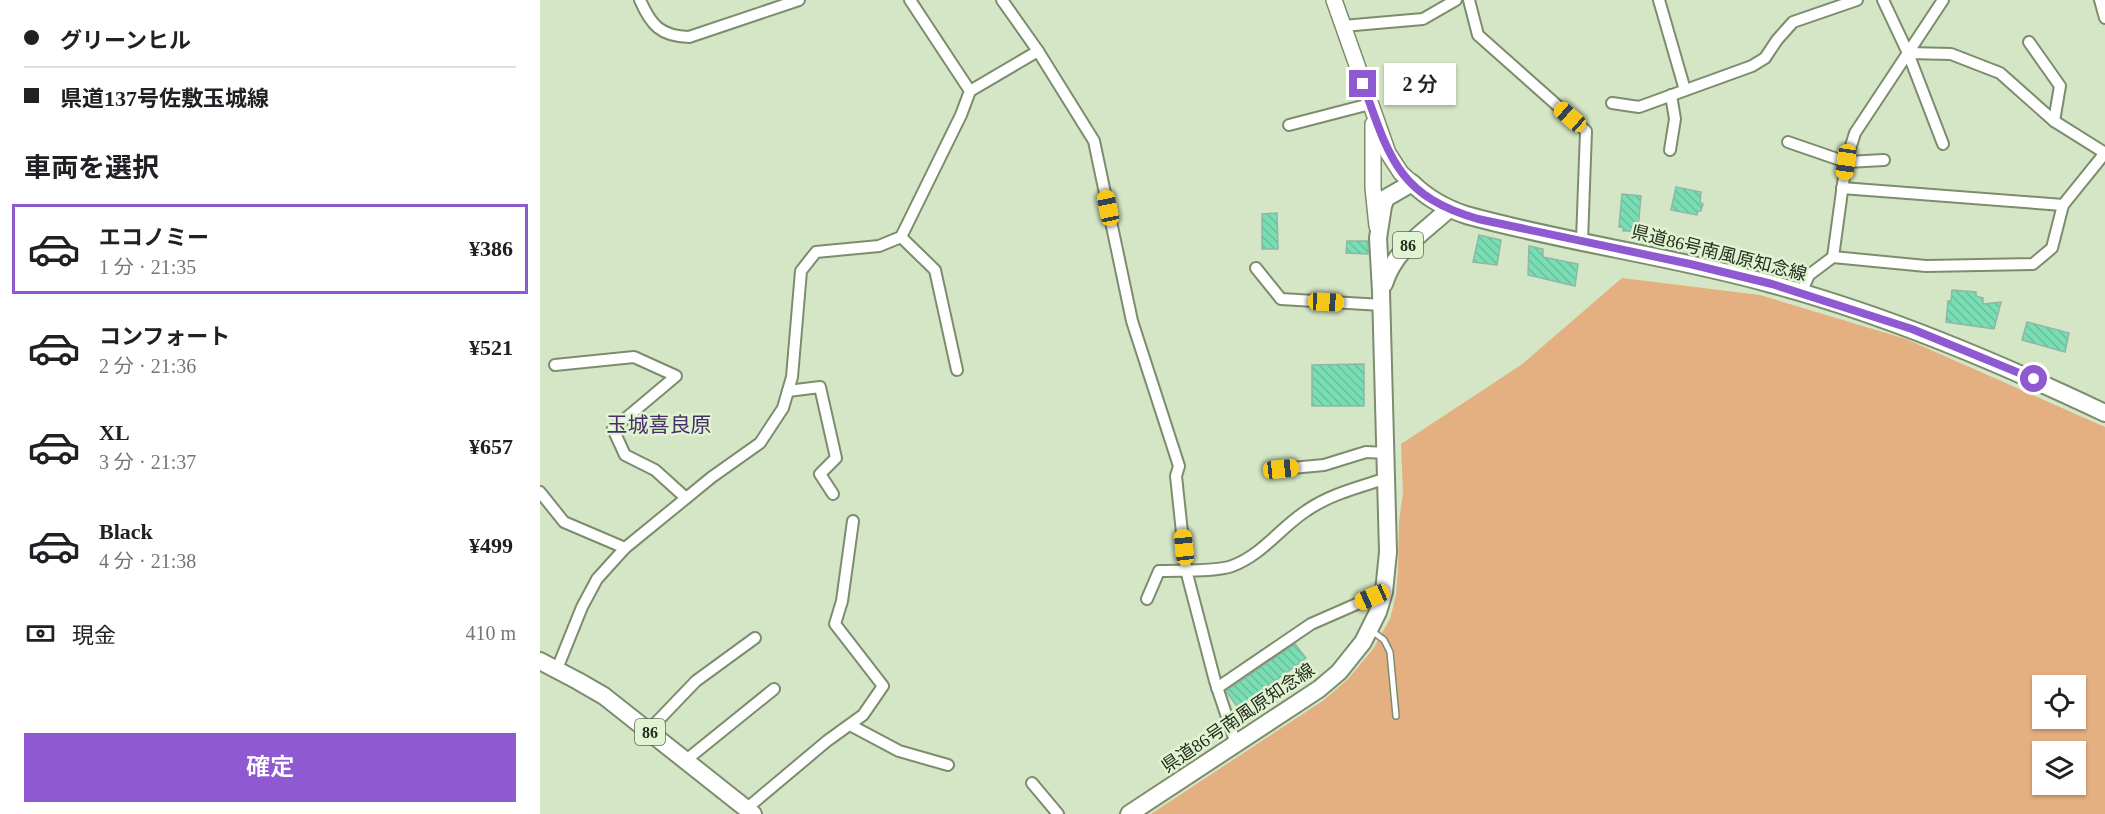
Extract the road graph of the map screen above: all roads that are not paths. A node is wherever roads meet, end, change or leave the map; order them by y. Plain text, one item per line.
1 (640, 0) edge
2 (799, 0) edge
3 (910, 0) edge
4 (1002, 0) edge
5 (1334, 0) edge
6 (1456, 0) edge
7 (1469, 0) edge
8 (1659, 0) edge
9 (1857, 0) edge
10 (1883, 0) edge
11 (1942, 0) edge
12 (2100, 0) edge
13 (2105, 18) edge
14 (1343, 26) junction
15 (2028, 42) dead end
16 (1038, 51) junction
17 (1908, 54) junction
18 (1685, 90) junction
19 (970, 91) junction
20 (1671, 95) junction
21 (1612, 103) dead end
22 (1372, 110) junction
23 (2054, 122) junction
24 (1289, 125) dead end
25 (1788, 142) dead end
26 (1943, 144) dead end
27 (1670, 150) dead end
28 (2105, 153) edge
29 (1884, 160) dead end
30 (1846, 162) junction
31 (1412, 183) junction
32 (1842, 188) junction
33 (2063, 205) junction
34 (1449, 209) junction
35 (901, 237) junction
36 (1378, 238) junction
37 (1582, 241) junction
38 (1833, 257) junction
39 (1256, 268) dead end
40 (1801, 293) junction
41 (1382, 298) junction
42 (555, 365) dead end
43 (957, 370) dead end
44 (788, 391) junction
45 (2105, 412) edge
46 (1386, 453) junction
47 (1281, 469) dead end
48 (1387, 478) junction
49 (540, 492) edge
50 (833, 494) dead end
51 (686, 498) junction
52 (853, 521) dead end
53 (624, 548) junction
54 (1186, 570) junction
55 (1384, 592) junction
56 (1148, 598) dead end
57 (1371, 630) junction
58 (755, 638) dead end
59 (540, 662) edge
60 (556, 669) junction
61 (1217, 688) junction
62 (774, 690) dead end
63 (1396, 716) dead end
64 (850, 725) junction
65 (648, 731) junction
66 (1236, 744) junction
67 (686, 761) junction
68 (948, 765) dead end
69 (1032, 783) dead end
70 (750, 811) edge
71 (1058, 814) edge
72 (1129, 814) edge

1 - 2 street
3 - 19 street
4 - 16 street
5 - 14 main road
6 - 14 street
7 - 37 street
8 - 18 street
9 - 18 street
10 - 17 street
11 - 17 street
12 - 13 street
14 - 22 main road
15 - 23 street
16 - 19 street
16 - 54 street
17 - 23 street
17 - 26 street
17 - 30 street
18 - 20 street
19 - 35 street
20 - 21 street
20 - 27 street
22 - 24 street
22 - 31 main road
22 - 36 main road
23 - 28 street
25 - 30 street
28 - 33 street
29 - 30 street
30 - 32 street
31 - 34 main road, 県道86号南風原知念線
31 - 36 main road, 県道86号南風原知念線 / 86
32 - 33 street
32 - 38 street
33 - 38 street
34 - 37 main road, 県道86号南風原知念線
34 - 41 main road, 県道86号南風原知念線 / 86
35 - 43 street
35 - 44 street
36 - 41 main road, 県道86号南風原知念線 / 86
37 - 40 main road, 県道86号南風原知念線
38 - 40 street
39 - 41 street
40 - 45 main road, 県道86号南風原知念線
41 - 46 main road, 県道86号南風原知念線 / 86
42 - 51 street
44 - 50 street
44 - 51 street
46 - 47 street
46 - 48 main road, 県道86号南風原知念線 / 86
48 - 54 street
48 - 55 main road, 県道86号南風原知念線 / 86
49 - 53 street
51 - 53 street
52 - 64 street
53 - 60 street
54 - 56 street
54 - 61 street
55 - 57 main road, 県道86号南風原知念線 / 86
55 - 61 street
57 - 63 lane
57 - 66 main road, 県道86号南風原知念線 / 86
58 - 65 street
59 - 60 main road, 86
60 - 65 main road, 86
61 - 66 street
62 - 67 street
64 - 68 street
64 - 70 street
65 - 67 main road, 86
66 - 72 main road, 県道86号南風原知念線 / 86
67 - 70 main road, 86
69 - 71 street

